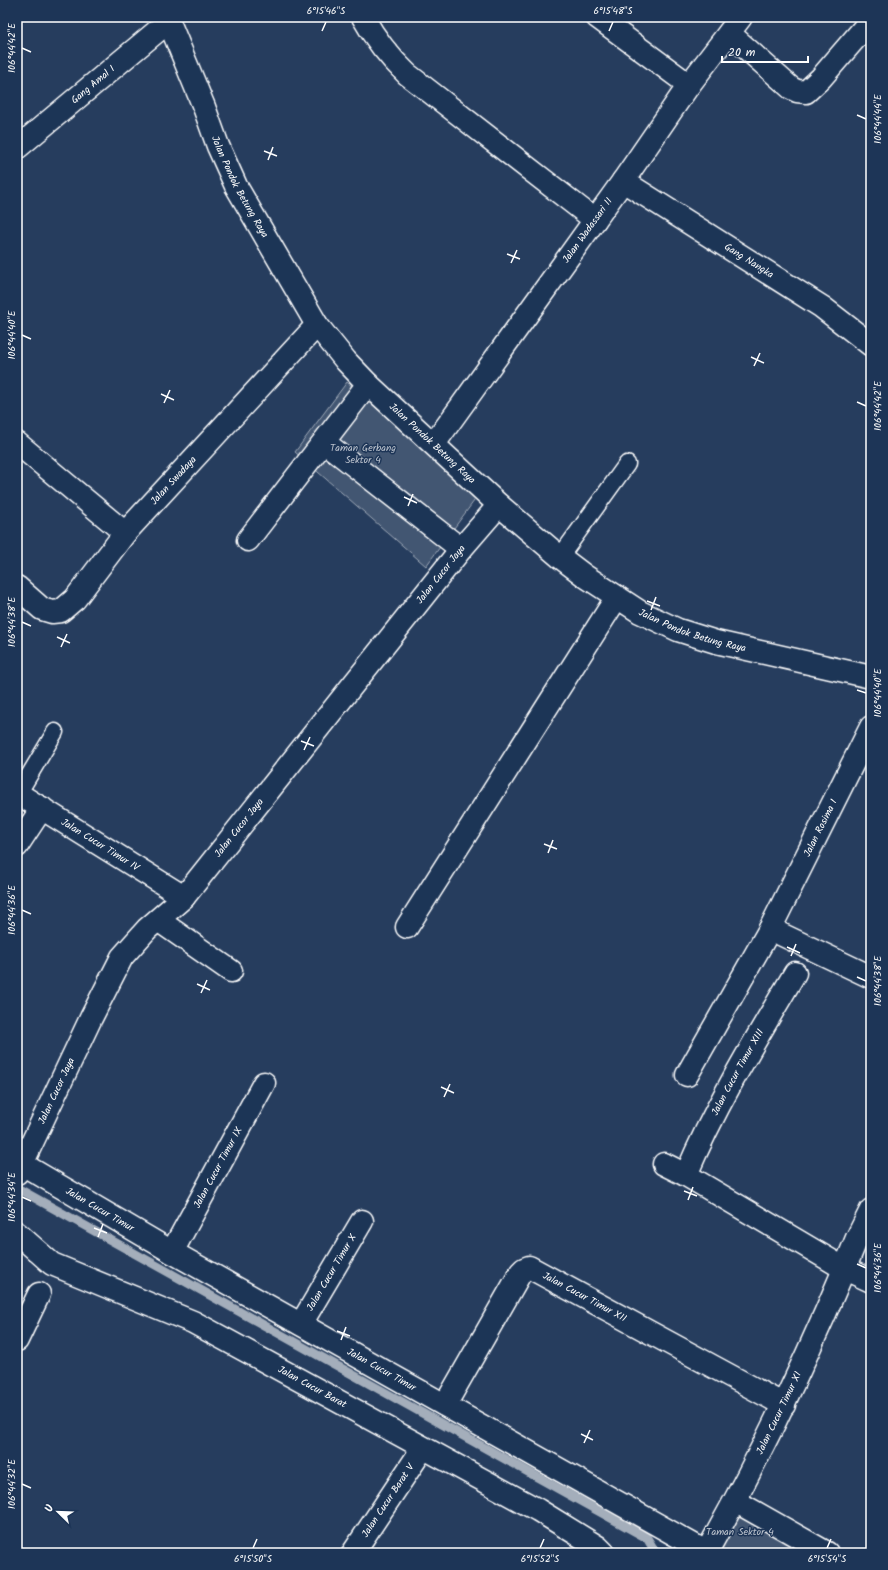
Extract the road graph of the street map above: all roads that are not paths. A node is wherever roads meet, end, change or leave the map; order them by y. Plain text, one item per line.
1 (363, 17) edge
2 (597, 17) edge
3 (168, 19) edge
4 (871, 20) edge
5 (735, 25) edge
6 (689, 85) junction
7 (17, 148) edge
8 (623, 181) junction
9 (595, 220) junction
10 (317, 325) junction
11 (871, 345) edge
12 (368, 384) junction
13 (324, 442) junction
14 (17, 444) edge
15 (434, 444) junction
16 (627, 464) dead end
17 (499, 505) junction
18 (125, 533) junction
19 (248, 540) dead end
20 (461, 549) junction
21 (560, 557) junction
22 (17, 587) edge
23 (617, 597) junction
24 (871, 677) edge
25 (871, 727) edge
26 (55, 732) dead end
27 (17, 794) edge
28 (42, 808) junction
29 (17, 846) edge
30 (184, 897) junction
31 (158, 920) junction
32 (407, 927) dead end
33 (770, 929) junction
34 (231, 971) dead end
35 (795, 973) dead end
36 (871, 978) edge
37 (687, 1075) dead end
38 (264, 1083) dead end
39 (664, 1164) dead end
40 (19, 1166) edge
41 (686, 1175) junction
42 (871, 1210) edge
43 (362, 1221) dead end
44 (17, 1233) edge
45 (172, 1252) junction
46 (845, 1269) junction
47 (871, 1281) edge
48 (38, 1294) dead end
49 (301, 1324) junction
50 (17, 1340) edge
51 (445, 1405) junction
52 (784, 1405) junction
53 (423, 1448) junction
54 (735, 1501) junction
55 (706, 1552) edge
56 (354, 1553) edge
57 (604, 1553) edge
58 (827, 1553) edge

1 - 9 street
2 - 6 street
3 - 7 street, Gang Amal I
3 - 10 street, Jalan Pondok Betung Raya
4 - 5 street
5 - 6 street, Jalan Wadassari II
6 - 8 street, Jalan Wadassari II
8 - 9 street, Jalan Wadassari II
8 - 11 street, Gang Nangka
9 - 15 street, Jalan Wadassari II
10 - 12 street, Jalan Pondok Betung Raya
10 - 18 street, Jalan Swadaya
12 - 13 street
12 - 15 street, Jalan Pondok Betung Raya
13 - 19 street
13 - 20 street
14 - 18 street
15 - 17 street, Jalan Pondok Betung Raya
16 - 21 lane
17 - 20 street, Jalan Cucor Jaya
17 - 21 street, Jalan Pondok Betung Raya
18 - 22 street, Jalan Swadaya
20 - 30 street, Jalan Cucor Jaya
21 - 23 street, Jalan Pondok Betung Raya
23 - 24 street, Jalan Pondok Betung Raya
23 - 32 street
25 - 33 street, Jalan Rosima I
26 - 27 lane
27 - 28 street, Jalan Cucur Timur IV
28 - 29 street
28 - 30 street, Jalan Cucur Timur IV
30 - 31 street, Jalan Cucor Jaya
31 - 34 street
31 - 40 street, Jalan Cucor Jaya
33 - 36 street
33 - 37 street, Jalan Rosima I
35 - 41 street, Jalan Cucur Timur XIII
38 - 45 street, Jalan Cucur Timur IX
39 - 41 street
40 - 45 street, Jalan Cucur Timur
41 - 46 street
42 - 46 street
43 - 49 street, Jalan Cucur Timur X
44 - 53 street, Jalan Cucur Barat
45 - 49 street, Jalan Cucur Timur
46 - 47 street
46 - 52 street, Jalan Cucur Timur XI
48 - 50 street
49 - 51 street, Jalan Cucur Timur
51 - 52 street, Jalan Cucur Timur XII
51 - 55 street, Jalan Cucur Timur
52 - 54 street, Jalan Cucur Timur XI
53 - 56 street, Jalan Cucur Barat V
53 - 57 street, Jalan Cucur Barat
54 - 55 street, Jalan Cucur Timur XI
54 - 58 street

